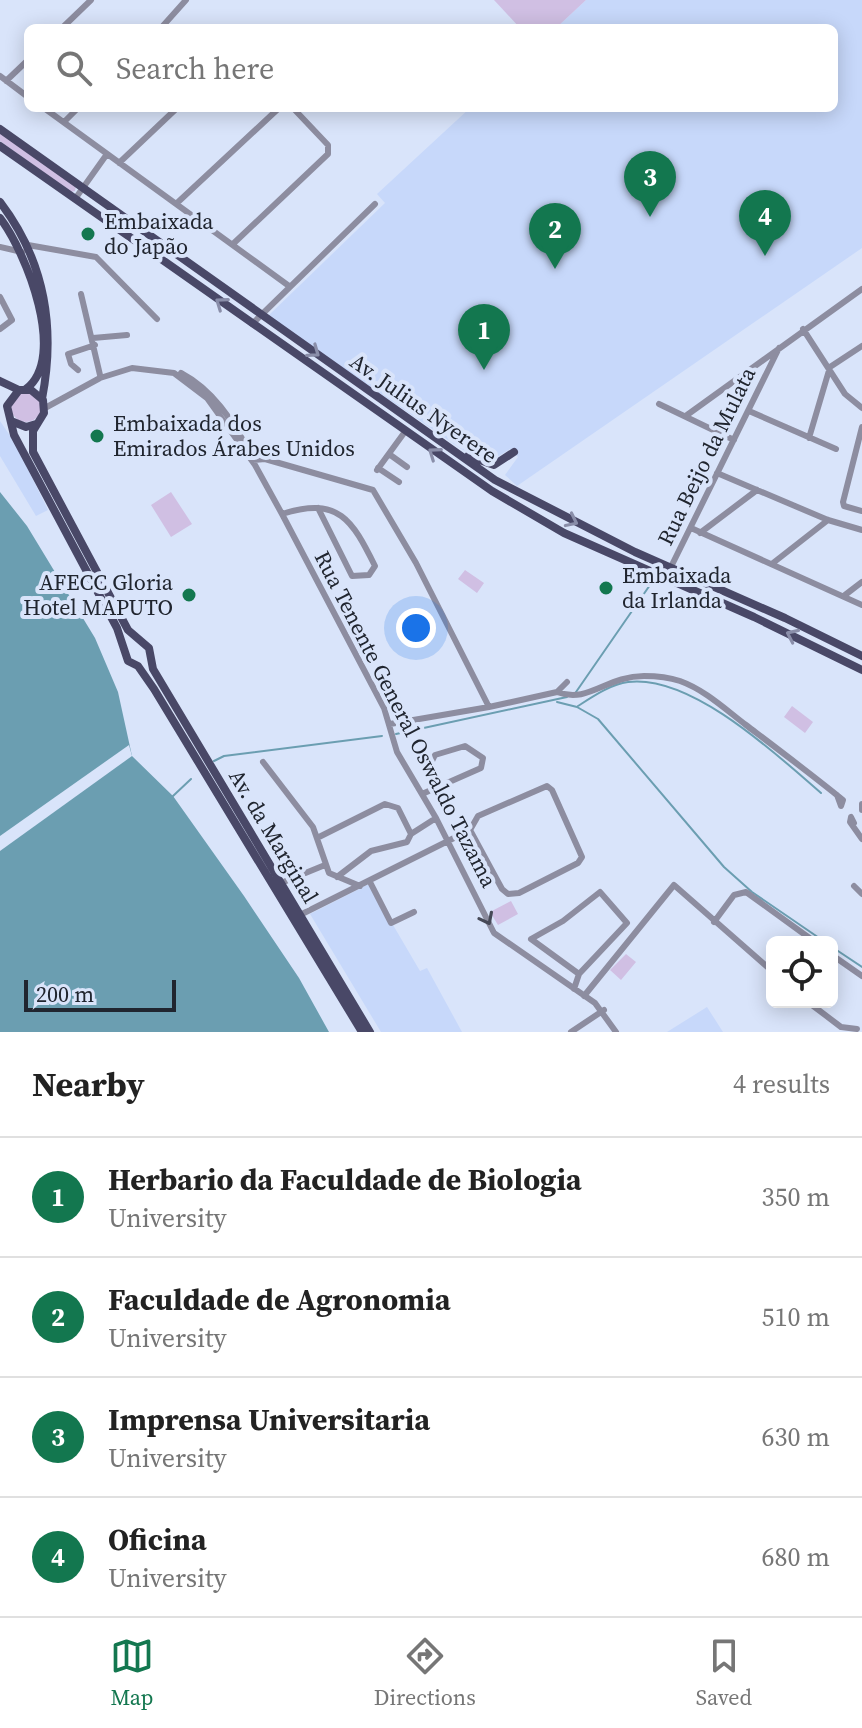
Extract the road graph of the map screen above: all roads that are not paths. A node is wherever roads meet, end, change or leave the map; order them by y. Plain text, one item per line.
1 (91, 0) edge
2 (187, 1) edge
3 (66, 24) edge
4 (165, 24) edge
5 (24, 63) edge
6 (3, 79) edge
7 (24, 94) edge
8 (50, 112) edge
9 (74, 112) edge
10 (173, 112) edge
11 (275, 112) edge
12 (297, 112) edge
13 (64, 122) junction
14 (0, 129) edge
15 (0, 146) edge
16 (107, 154) junction
17 (119, 163) junction
18 (84, 189) junction
19 (75, 199) junction
20 (0, 202) edge
21 (177, 203) junction
22 (375, 204) dead end
23 (0, 218) edge
24 (234, 243) junction
25 (0, 247) edge
26 (25, 249) junction
27 (289, 286) junction
28 (862, 289) edge
29 (81, 294) dead end
30 (0, 297) edge
31 (261, 314) junction
32 (157, 319) dead end
33 (252, 324) junction
34 (0, 329) edge
35 (803, 329) junction
36 (127, 335) dead end
37 (94, 342) junction
38 (862, 346) edge
39 (779, 348) junction
40 (830, 367) junction
41 (78, 370) dead end
42 (100, 375) junction
43 (0, 381) edge
44 (22, 390) junction
45 (43, 402) junction
46 (3, 403) edge
47 (659, 404) dead end
48 (862, 408) edge
49 (749, 411) junction
50 (687, 415) junction
51 (11, 421) junction
52 (36, 424) junction
53 (862, 427) edge
54 (404, 433) junction
55 (809, 438) junction
56 (734, 440) junction
57 (836, 449) dead end
58 (514, 452) dead end
59 (389, 454) junction
60 (459, 455) junction
61 (254, 462) junction
62 (407, 467) dead end
63 (717, 473) junction
64 (399, 482) dead end
65 (757, 490) junction
66 (318, 508) junction
67 (862, 511) edge
68 (282, 514) junction
69 (828, 520) junction
70 (691, 528) junction
71 (862, 530) edge
72 (700, 533) junction
73 (773, 563) junction
74 (672, 566) junction
75 (665, 579) junction
76 (862, 582) edge
77 (845, 595) junction
78 (862, 605) edge
79 (143, 642) junction
80 (126, 650) junction
81 (862, 656) edge
82 (149, 659) junction
83 (138, 666) junction
84 (862, 670) edge
85 (567, 682) dead end
86 (560, 693) junction
87 (484, 695) junction
88 (489, 707) junction
89 (481, 708) junction
90 (390, 724) junction
91 (263, 762) dead end
92 (440, 786) junction
93 (422, 794) junction
94 (837, 795) dead end
95 (862, 804) edge
96 (862, 810) edge
97 (436, 818) junction
98 (854, 823) dead end
99 (470, 830) junction
100 (411, 834) junction
101 (317, 838) junction
102 (862, 839) edge
103 (448, 842) junction
104 (325, 865) junction
105 (337, 877) junction
106 (370, 882) junction
107 (281, 883) junction
108 (360, 886) junction
109 (854, 886) dead end
110 (862, 894) edge
111 (414, 912) dead end
112 (300, 915) junction
113 (714, 922) junction
114 (306, 933) junction
115 (806, 936) edge
116 (838, 959) edge
117 (766, 966) edge
118 (579, 974) junction
119 (862, 976) edge
120 (574, 989) junction
121 (584, 996) junction
122 (816, 1008) edge
123 (604, 1010) junction
124 (858, 1030) edge
125 (362, 1032) edge
126 (370, 1032) edge
127 (571, 1032) edge
128 (616, 1032) edge

1 - 3 street
2 - 4 street
5 - 6 street
6 - 7 street
8 - 13 street
9 - 13 street
10 - 17 street
11 - 21 street
12 - 24 street
13 - 16 street
14 - 18 main road, Av. Julius Nyerere
15 - 19 main road, Av. Julius Nyerere
16 - 17 street
16 - 18 street
17 - 21 street
18 - 19 street
18 - 31 main road, Av. Julius Nyerere
33 -> 19 main road, Av. Julius Nyerere
20 - 26 main road
21 - 24 street
22 - 27 street
23 - 26 main road
24 - 27 street
25 - 26 street
26 - 32 street
26 - 44 main road, Av. da Marginal
26 - 45 main road
27 - 31 street
28 - 35 street
29 - 37 street
30 - 34 street
31 - 33 street
31 -> 60 main road, Av. Julius Nyerere
33 - 54 main road, Av. Julius Nyerere
35 - 39 street
35 - 40 street
36 - 37 street
37 - 41 street
37 - 42 street
38 - 40 street
39 - 49 street, Rua Beijo da Mulata
39 - 50 street
40 - 48 street
40 - 55 street
42 - 45 street, Rua Tenente General Oswaldo Tazama
42 - 61 street, Rua Tenente General Oswaldo Tazama
43 - 44 main road
44 - 45 main road
44 - 46 main road, Av. da Marginal
45 - 52 main road
45 - 61 street, Rua Tenente General Oswaldo Tazama
46 - 51 main road, Av. da Marginal
47 - 50 street
49 - 55 street
49 - 56 street, Rua Beijo da Mulata
50 - 56 street
51 - 52 main road
51 - 80 main road, Av. da Marginal
52 - 79 main road, Av. da Marginal
53 - 67 street
54 - 59 street
75 -> 54 main road, Av. Julius Nyerere
55 - 57 street
56 - 63 street, Rua Beijo da Mulata
58 - 60 main road
59 - 62 street
59 - 64 street
60 -> 74 main road, Av. Julius Nyerere
61 - 68 street, Rua Tenente General Oswaldo Tazama
61 - 87 street
63 - 65 street
63 - 70 street, Rua Beijo da Mulata
65 - 69 street
65 - 72 street
66 - 66 street
66 - 68 street
68 - 90 street, Rua Tenente General Oswaldo Tazama
69 - 71 street
69 - 73 street
70 - 72 street
70 - 74 street, Rua Beijo da Mulata
72 - 73 street
73 - 77 street
74 - 75 street, Rua Beijo da Mulata
74 - 81 main road, Av. Julius Nyerere
84 -> 75 main road, Av. Julius Nyerere
76 - 77 street
77 - 78 street
79 - 80 main road
79 - 82 main road, Av. da Marginal
80 - 83 main road, Av. da Marginal
82 - 83 main road
82 - 107 main road, Av. da Marginal
83 - 114 main road, Av. da Marginal
85 - 86 street
86 - 88 street
86 - 94 street
87 - 88 street
87 - 89 street
88 - 89 street
89 - 90 street
90 - 93 street, Rua Tenente General Oswaldo Tazama
91 - 101 street
92 - 92 street
92 - 93 street
93 - 97 street, Rua Tenente General Oswaldo Tazama
95 - 96 street
97 - 100 street
97 - 103 street, Rua Tenente General Oswaldo Tazama
98 - 102 street
99 - 99 street
99 - 103 street
100 - 101 street
100 - 105 street
101 - 104 street
103 - 106 street
103 -> 120 street, Rua Tenente General Oswaldo Tazama
104 - 105 street
104 - 107 street
105 - 108 street
106 - 108 street
106 - 111 street
107 - 112 main road, Av. da Marginal
108 - 112 street
109 - 110 street
112 - 114 main road, Av. da Marginal
113 - 115 street
113 - 117 street
113 - 121 street
114 - 125 main road, Av. da Marginal
114 - 126 main road, Av. da Marginal
116 - 119 street
118 - 118 street
118 - 120 street
120 - 121 street, Rua Tenente General Oswaldo Tazama
121 - 123 street, Rua Tenente General Oswaldo Tazama
122 - 124 street
123 - 127 street
123 - 128 street, Rua Tenente General Oswaldo Tazama

